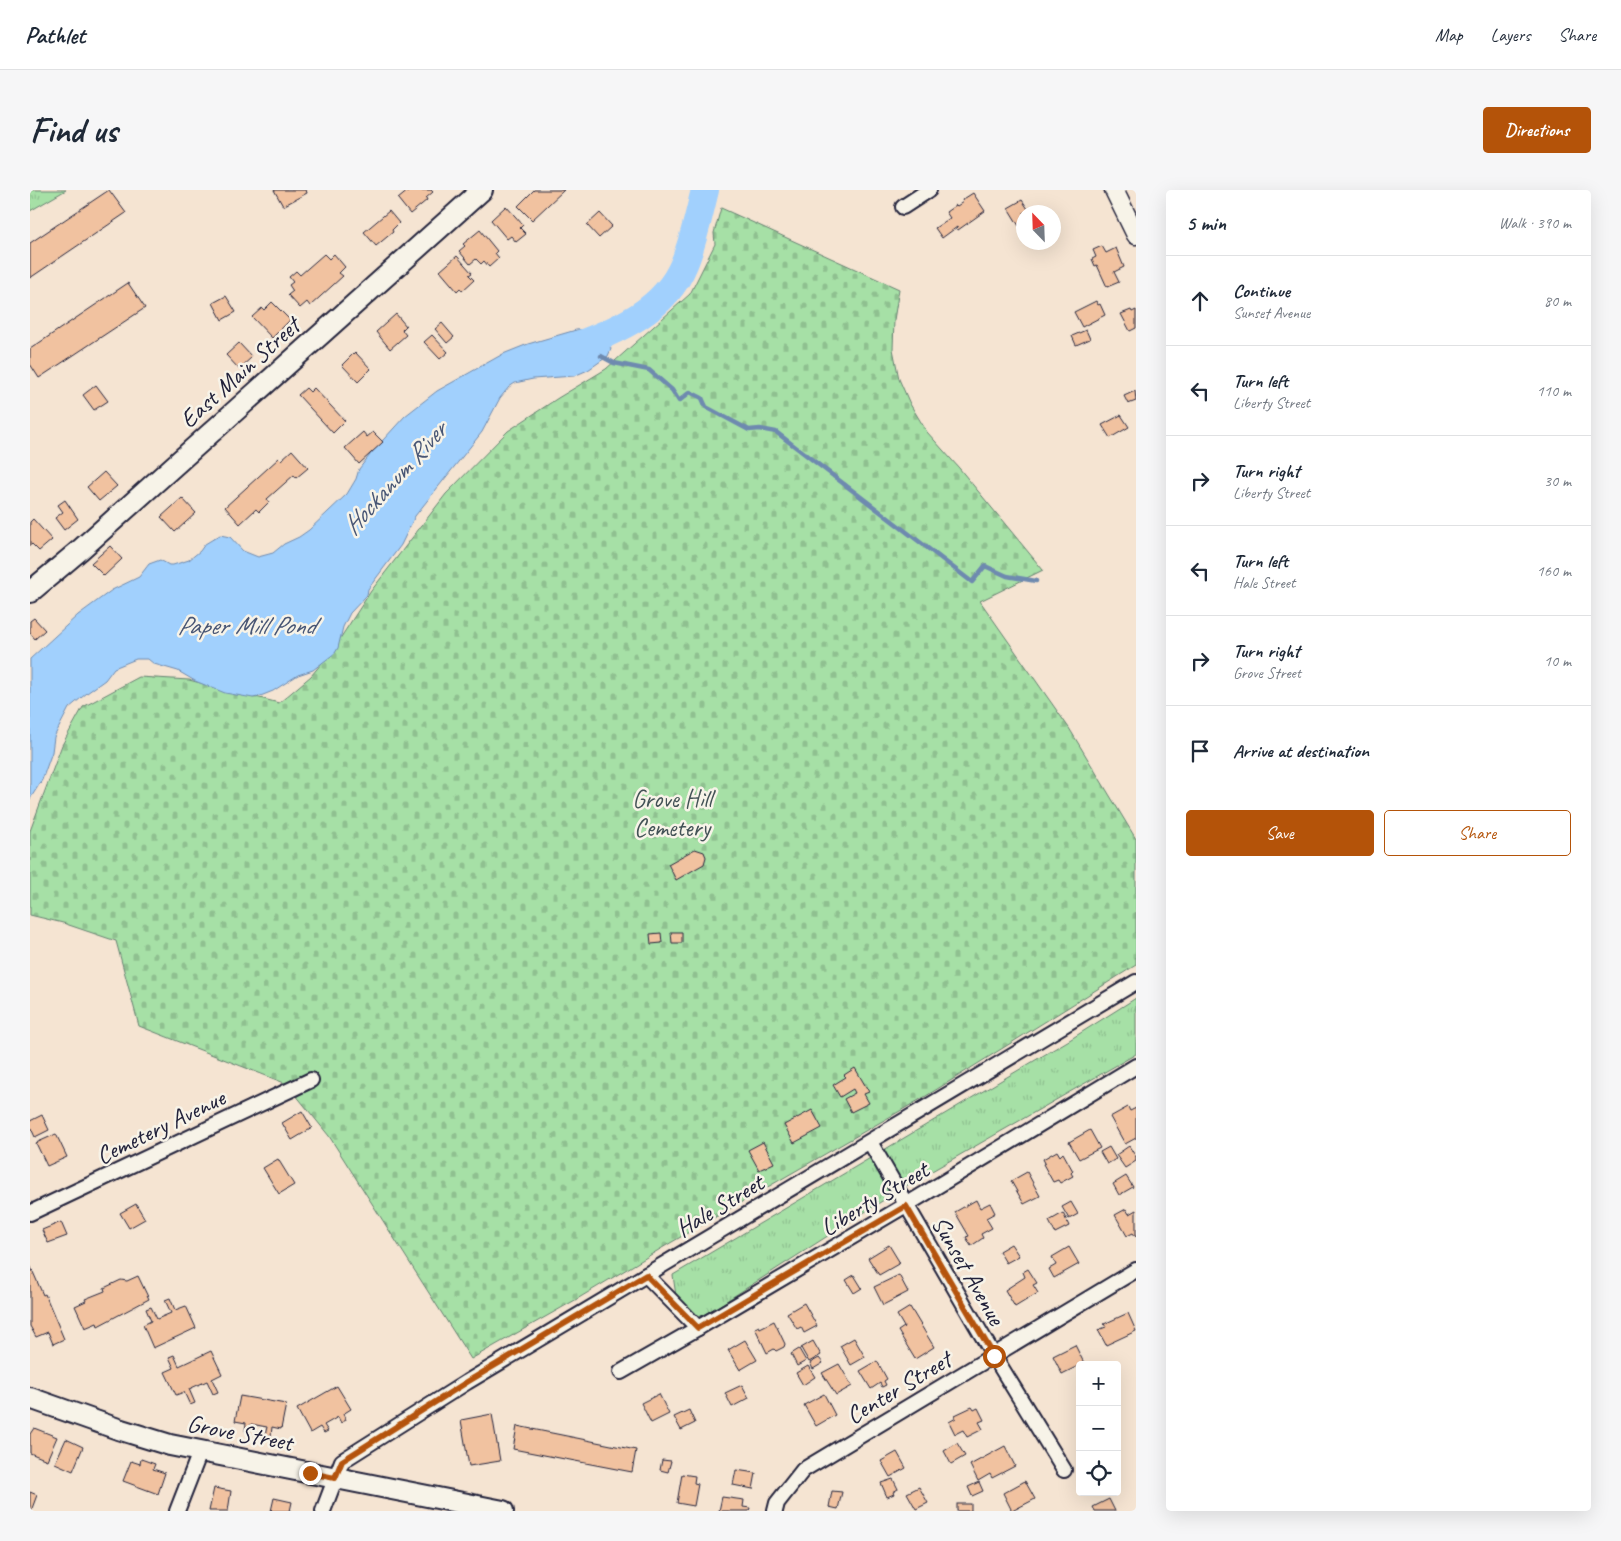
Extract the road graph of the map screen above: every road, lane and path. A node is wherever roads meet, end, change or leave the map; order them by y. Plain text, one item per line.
1 (482, 190) edge
2 (929, 190) edge
3 (1114, 190) edge
4 (903, 207) dead end
5 (1136, 235) edge
6 (30, 592) edge
7 (1136, 982) edge
8 (1136, 1066) edge
9 (311, 1080) dead end
10 (870, 1142) junction
11 (906, 1206) junction
12 (30, 1213) edge
13 (1136, 1270) edge
14 (646, 1275) junction
15 (698, 1328) junction
16 (994, 1356) junction
17 (621, 1372) dead end
18 (30, 1398) edge
19 (200, 1452) junction
20 (1064, 1470) dead end
21 (335, 1478) junction
22 (177, 1511) edge
23 (323, 1511) edge
24 (503, 1511) edge
25 (775, 1511) edge

1 - 6 main road, East Main Street
2 - 4 street
3 - 5 street
7 - 10 street, Hale Street
8 - 11 street, Liberty Street
9 - 12 street, Cemetery Avenue
10 - 11 street, Sunset Avenue
10 - 14 street, Hale Street
11 - 15 street, Liberty Street
11 - 16 street, Sunset Avenue
13 - 16 street, Center Street
14 - 15 street
14 - 21 street, Hale Street
15 - 17 street, Liberty Street
16 - 20 street, Sunset Avenue
16 - 25 street, Center Street
18 - 19 main road, Grove Street
19 - 21 main road, Grove Street
19 - 22 street
21 - 23 street, Hale Street
21 - 24 main road, Grove Street

